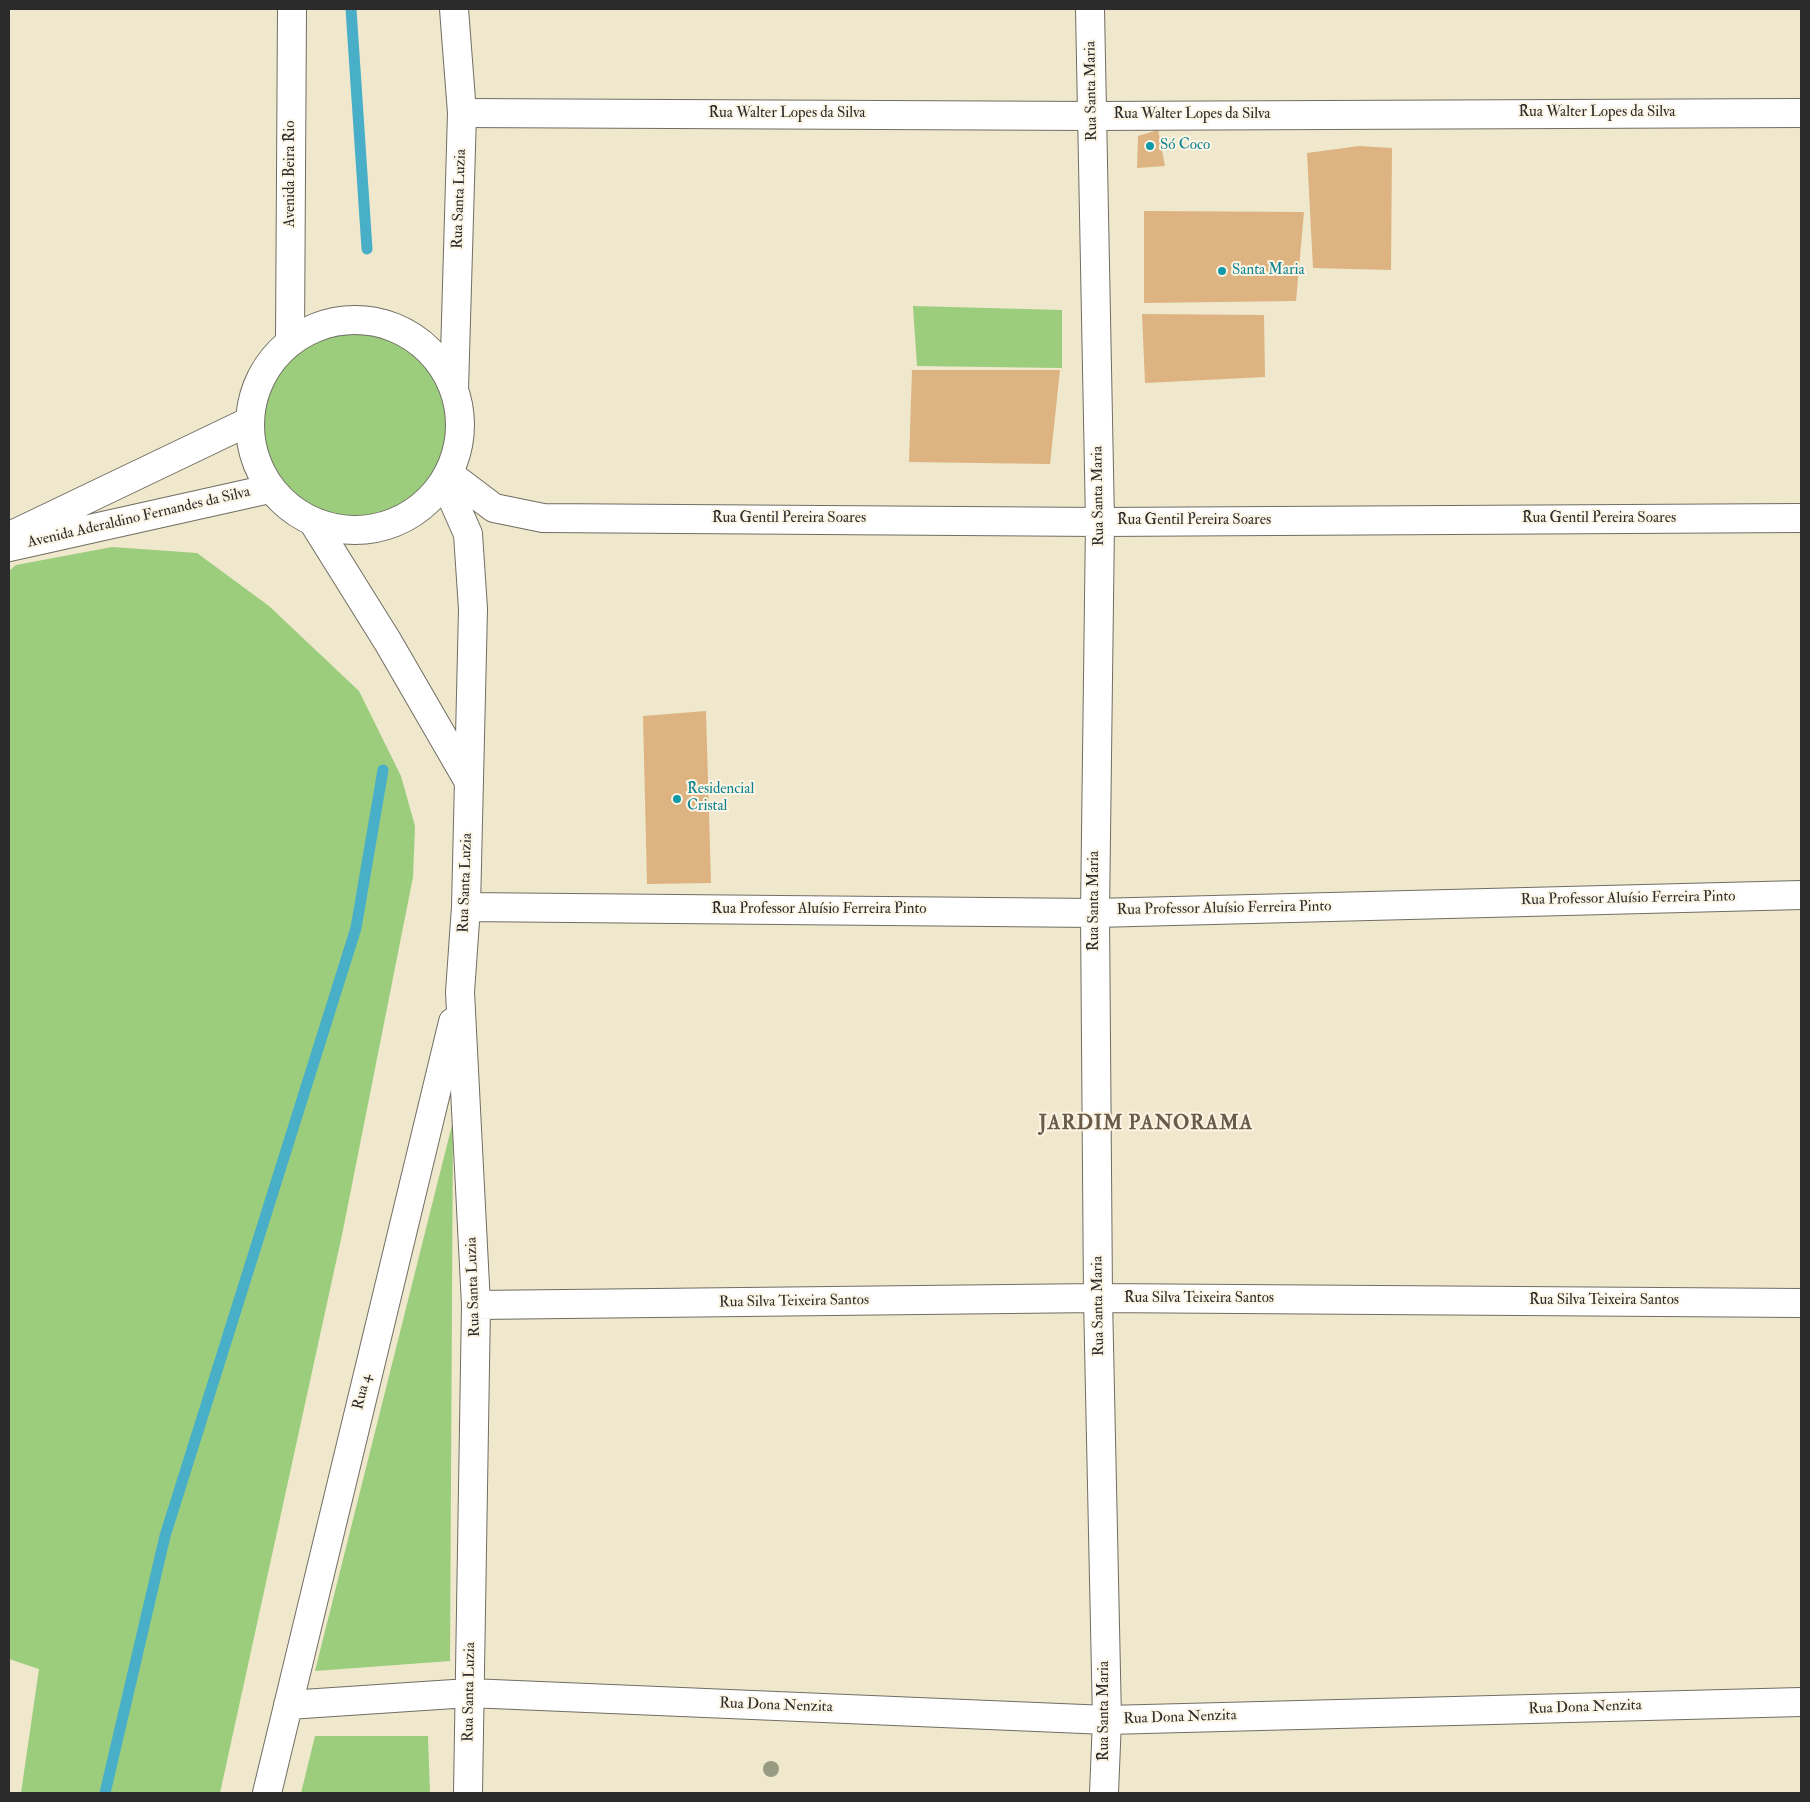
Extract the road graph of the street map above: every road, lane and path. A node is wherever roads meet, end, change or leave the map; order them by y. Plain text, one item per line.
1 (292, 9) edge
2 (454, 9) edge
3 (1090, 9) edge
4 (462, 113) junction
5 (1801, 113) edge
6 (1092, 116) junction
7 (290, 340) junction
8 (454, 389) junction
9 (248, 422) junction
10 (447, 478) junction
11 (269, 489) junction
12 (1801, 518) edge
13 (1100, 522) junction
14 (315, 525) junction
15 (9, 536) edge
16 (9, 547) edge
17 (469, 782) junction
18 (1801, 895) edge
19 (466, 907) junction
20 (1095, 913) junction
21 (460, 992) junction
22 (1098, 1298) junction
23 (1801, 1302) edge
24 (476, 1306) junction
25 (470, 1693) junction
26 (1801, 1702) edge
27 (288, 1704) junction
28 (1107, 1720) junction
29 (266, 1793) edge
30 (468, 1793) edge
31 (1104, 1793) edge

1 - 7 street, Avenida Beira Rio
2 - 4 street, Rua Santa Luzia
3 - 6 street, Rua Santa Maria
4 - 6 street, Rua Walter Lopes da Silva
4 - 8 street, Rua Santa Luzia
5 - 6 street, Rua Walter Lopes da Silva
6 - 13 street, Rua Santa Maria
7 - 8 street
7 - 9 street
8 - 10 street
9 - 11 street
9 - 15 street, Avenida Aderaldino Fernandes da Silva
10 - 13 street, Rua Gentil Pereira Soares
10 - 14 street
10 - 17 street, Rua Santa Luzia
11 - 14 street
11 - 16 street, Avenida Aderaldino Fernandes da Silva
12 - 13 street, Rua Gentil Pereira Soares
13 - 20 street, Rua Santa Maria
14 - 17 street
17 - 19 street, Rua Santa Luzia
18 - 20 street, Rua Professor Aluísio Ferreira Pinto
19 - 20 street, Rua Professor Aluísio Ferreira Pinto
19 - 21 street, Rua Santa Luzia
20 - 22 street, Rua Santa Maria
21 - 24 street, Rua Santa Luzia
21 - 27 street, Rua 4
22 - 23 street, Rua Silva Teixeira Santos
22 - 24 street, Rua Silva Teixeira Santos
22 - 28 street, Rua Santa Maria
24 - 25 street, Rua Santa Luzia
25 - 27 street, Rua Dona Nenzita
25 - 28 street, Rua Dona Nenzita
25 - 30 street, Rua Santa Luzia
26 - 28 street, Rua Dona Nenzita
27 - 29 street, Rua 4
28 - 31 street, Rua Santa Maria

